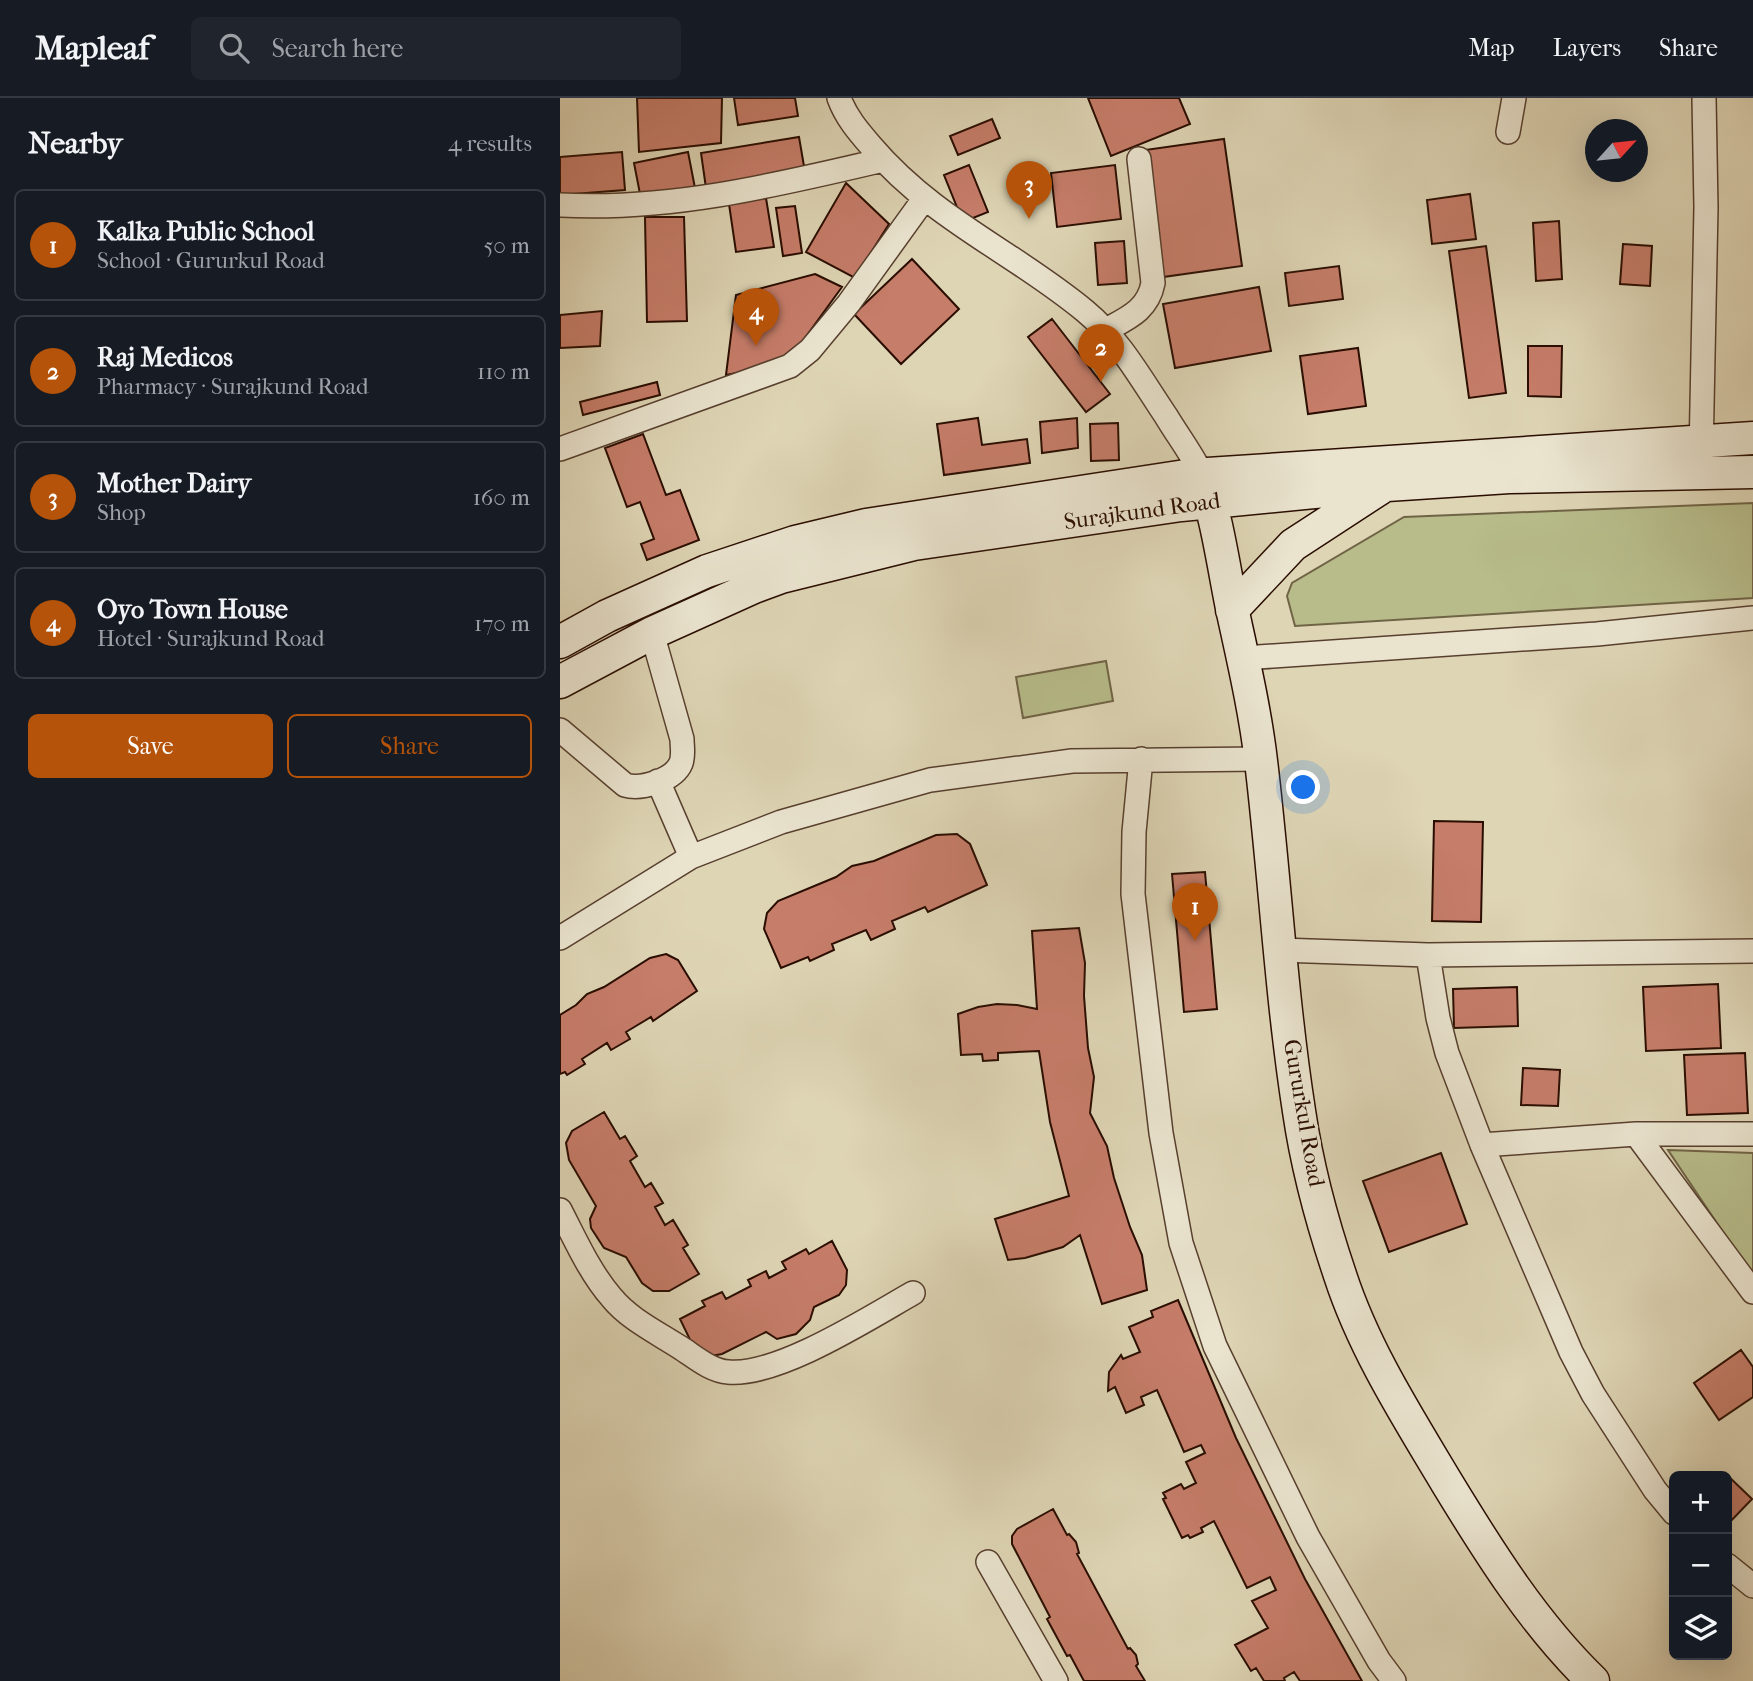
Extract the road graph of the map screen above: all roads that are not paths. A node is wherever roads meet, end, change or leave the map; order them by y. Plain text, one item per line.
1 (839, 98) edge
2 (1514, 98) edge
3 (1704, 98) edge
4 (1508, 132) dead end
5 (1139, 159) dead end
6 (883, 160) junction
7 (923, 199) junction
8 (560, 205) edge
9 (1106, 330) junction
10 (1753, 439) edge
11 (1701, 441) junction
12 (560, 449) edge
13 (1702, 472) junction
14 (1753, 472) edge
15 (1387, 485) junction
16 (1207, 488) junction
17 (1233, 610) junction
18 (1753, 618) edge
19 (652, 633) junction
20 (560, 642) edge
21 (1244, 658) junction
22 (560, 682) edge
23 (560, 730) edge
24 (1141, 759) junction
25 (1261, 759) junction
26 (658, 781) junction
27 (691, 857) junction
28 (560, 938) edge
29 (1280, 950) junction
30 (1753, 951) edge
31 (1428, 955) junction
32 (1636, 1134) junction
33 (1753, 1134) edge
34 (1482, 1145) junction
35 (560, 1210) edge
36 (1753, 1292) edge
37 (913, 1293) dead end
38 (1669, 1507) edge
39 (988, 1562) dead end
40 (1732, 1569) edge
41 (1753, 1586) edge
42 (1056, 1681) edge
43 (1394, 1681) edge
44 (1594, 1681) edge

1 - 6 street
2 - 4 street
3 - 11 street
5 - 9 street
6 - 7 street
6 - 8 street
7 - 9 street
7 - 12 street
9 - 16 street
10 - 11 main road, Surajkund Road
11 - 13 street
11 - 16 main road, Surajkund Road
13 - 14 main road, Surajkund Road
13 - 15 main road, Surajkund Road
15 - 16 main road, Surajkund Road
15 - 17 main road
16 - 17 main road, Gururkul Road
16 - 19 main road, Surajkund Road
16 - 20 main road, Surajkund Road
17 - 21 main road, Gururkul Road
18 - 21 street
19 - 22 main road, Surajkund Road
19 - 26 street
21 - 25 main road, Gururkul Road
23 - 26 street
24 - 25 street
24 - 27 street
24 - 43 street
25 - 29 main road, Gururkul Road
26 - 27 street
27 - 28 street
29 - 31 street
29 - 44 main road, Gururkul Road
30 - 31 street
31 - 34 street
32 - 33 street
32 - 34 street
32 - 36 street
34 - 38 street
35 - 37 street
39 - 42 street
40 - 41 street

